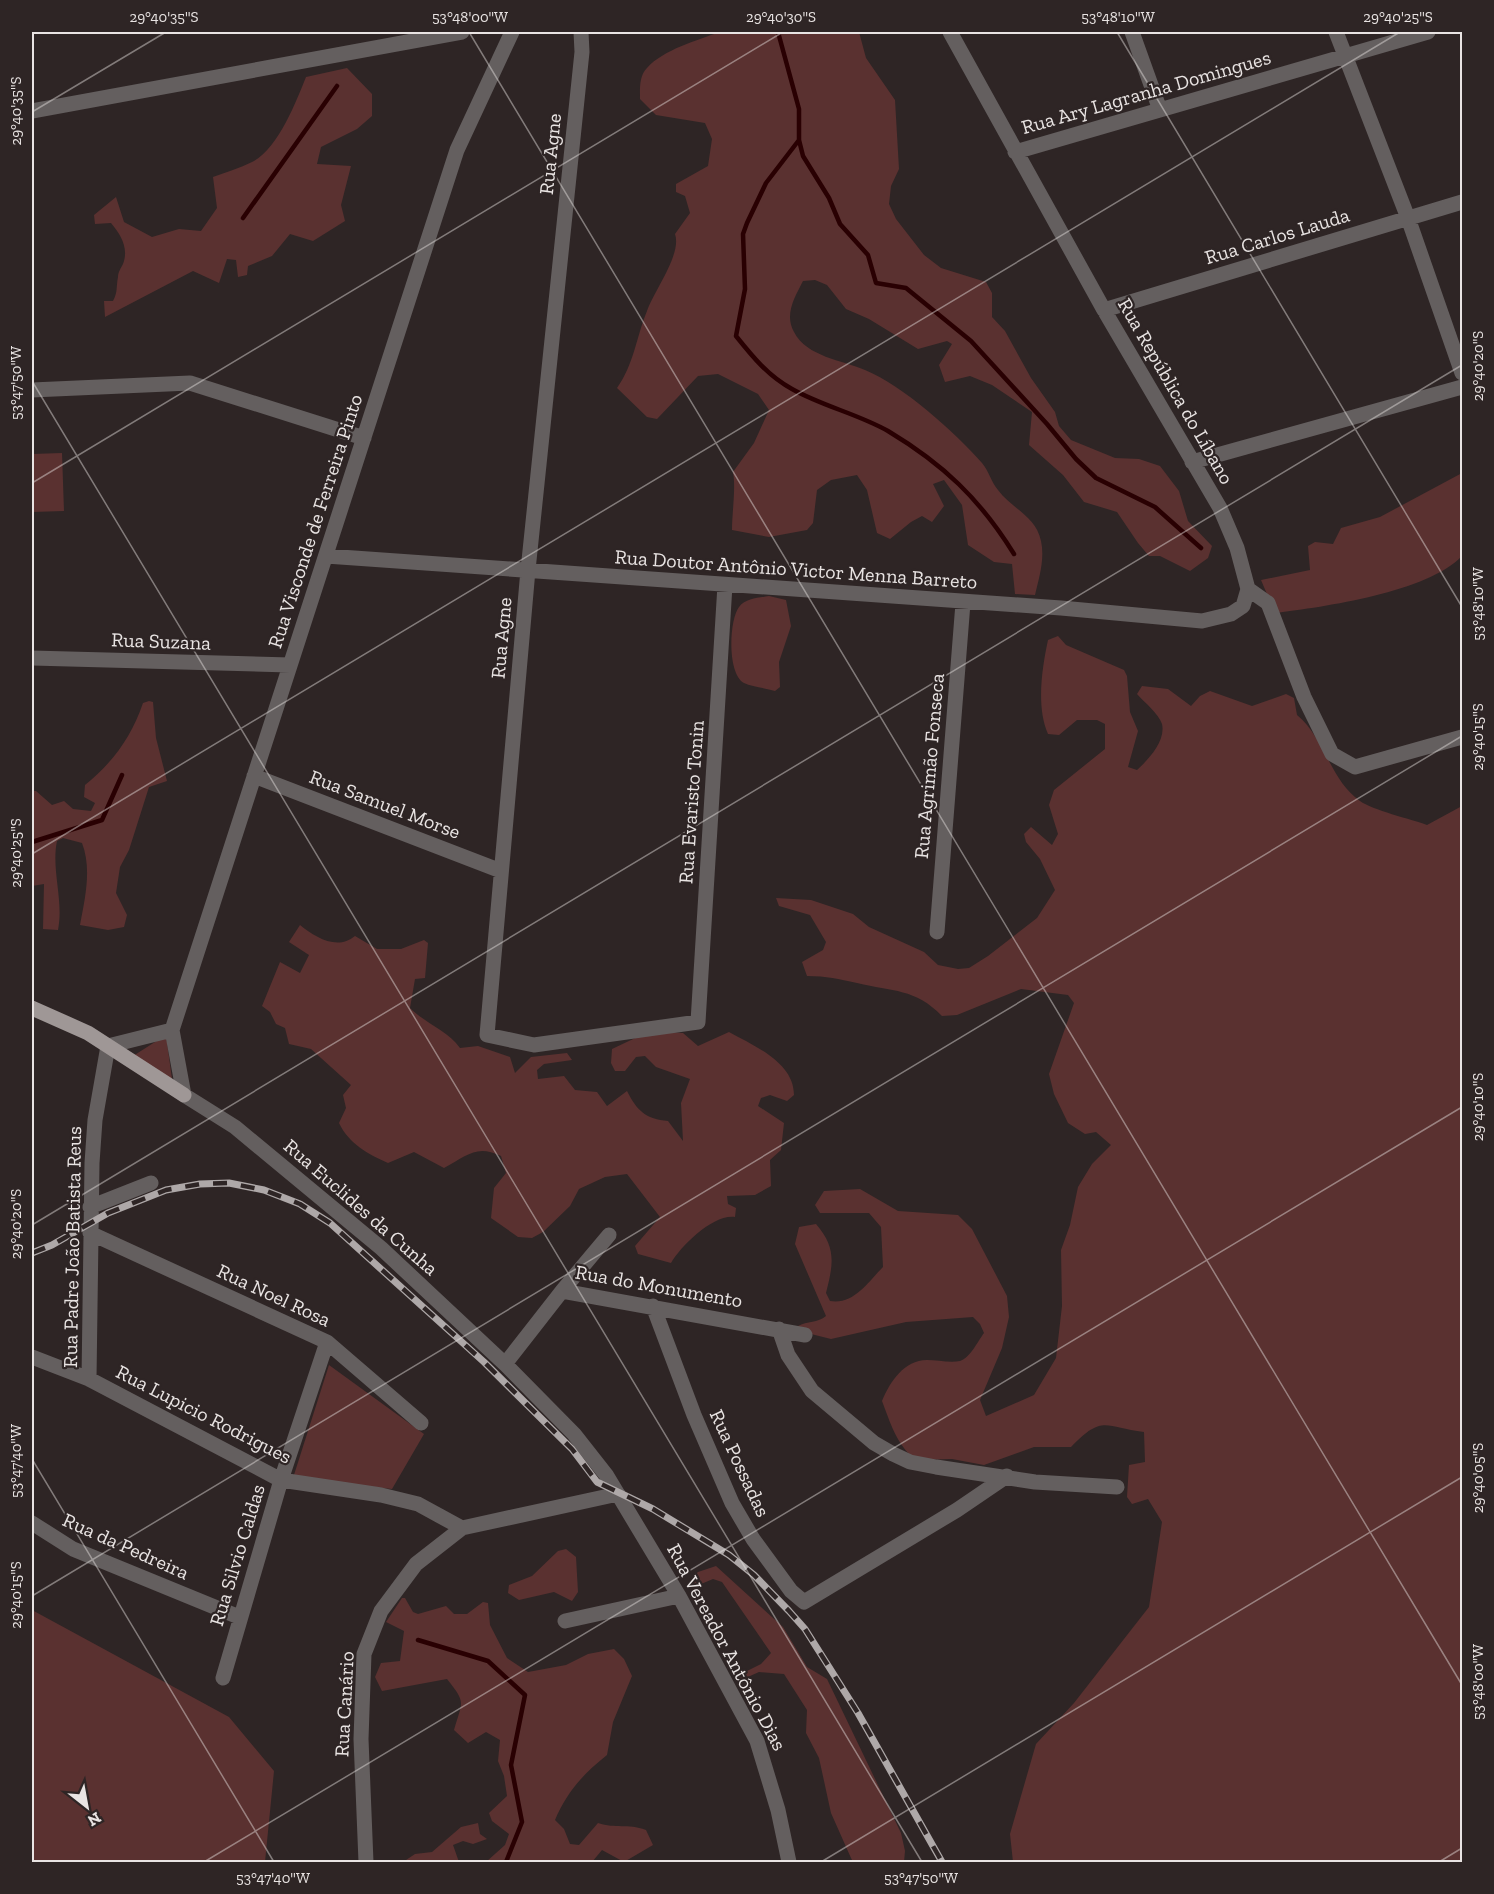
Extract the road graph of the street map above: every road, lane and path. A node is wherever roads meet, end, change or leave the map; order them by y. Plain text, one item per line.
1 (462, 32) edge
2 (512, 32) edge
3 (581, 32) edge
4 (950, 32) edge
5 (1132, 32) edge
6 (1336, 32) edge
7 (1428, 32) edge
8 (1345, 56) junction
9 (1160, 110) junction
10 (32, 111) edge
11 (1015, 152) junction
12 (1462, 202) edge
13 (1408, 218) junction
14 (1104, 309) junction
15 (1462, 373) edge
16 (1462, 387) edge
17 (32, 390) edge
18 (364, 438) junction
19 (1192, 462) junction
20 (326, 556) junction
21 (528, 570) junction
22 (725, 585) junction
23 (1248, 589) junction
24 (963, 603) junction
25 (32, 658) edge
26 (290, 665) junction
27 (1462, 737) edge
28 (254, 776) junction
29 (501, 872) junction
30 (937, 932) dead end
31 (32, 1008) edge
32 (698, 1022) joint
33 (172, 1030) junction
34 (108, 1046) junction
35 (184, 1095) junction
36 (151, 1183) dead end
37 (90, 1207) junction
38 (90, 1233) junction
39 (609, 1235) dead end
40 (562, 1291) junction
41 (653, 1306) junction
42 (779, 1329) junction
43 (805, 1335) dead end
44 (327, 1342) junction
45 (32, 1357) edge
46 (505, 1364) junction
47 (89, 1379) junction
48 (421, 1423) dead end
49 (1007, 1476) junction
50 (281, 1480) junction
51 (1117, 1487) dead end
52 (618, 1494) junction
53 (32, 1523) edge
54 (462, 1528) junction
55 (680, 1596) junction
56 (239, 1617) junction
57 (565, 1621) dead end
58 (224, 1678) dead end
59 (366, 1863) edge
60 (789, 1863) edge

1 - 10 street
2 - 18 street, Rua Visconde de Ferreira Pinto
3 - 21 street, Rua Agne
4 - 11 street, Rua República do Líbano
5 - 9 street
6 - 8 street
7 - 8 street, Rua Ary Lagranha Domingues
8 - 9 street, Rua Ary Lagranha Domingues
8 - 13 street
9 - 11 street, Rua Ary Lagranha Domingues
11 - 14 street, Rua República do Líbano
12 - 13 street, Rua Carlos Lauda
13 - 14 street, Rua Carlos Lauda
13 - 15 street
14 - 19 street, Rua República do Líbano
16 - 19 street
17 - 18 street
18 - 20 street, Rua Visconde de Ferreira Pinto
19 - 23 street, Rua República do Líbano
20 - 21 street, Rua Doutor Antônio Victor Menna Barreto
20 - 26 street, Rua Visconde de Ferreira Pinto
21 - 22 street, Rua Doutor Antônio Victor Menna Barreto
21 - 29 street, Rua Agne
22 - 24 street, Rua Doutor Antônio Victor Menna Barreto
22 - 32 street, Rua Evaristo Tonin
23 - 24 street, Rua Doutor Antônio Victor Menna Barreto
23 - 27 street
24 - 30 street, Rua Agrimão Fonseca
25 - 26 street, Rua Suzana
26 - 28 street, Rua Visconde de Ferreira Pinto
28 - 29 street, Rua Samuel Morse
28 - 33 street, Rua Visconde de Ferreira Pinto
29 - 32 street, Rua Agne
31 - 34 main road, Rua Euclides da Cunha
33 - 34 street
33 - 35 street, Rua Visconde de Ferreira Pinto
34 - 35 main road, Rua Euclides da Cunha
34 - 37 street, Rua Padre João Batista Reus
35 - 46 street, Rua Euclides da Cunha
36 - 37 street
37 - 38 street, Rua Padre João Batista Reus
38 - 44 street, Rua Noel Rosa
38 - 47 street, Rua Padre João Batista Reus
39 - 40 street
40 - 41 street, Rua do Monumento
40 - 46 street, Rua do Monumento
41 - 42 street, Rua do Monumento
41 - 49 street, Rua Possadas
42 - 43 street, Rua do Monumento
42 - 49 street
44 - 48 street, Rua Noel Rosa
44 - 50 street, Rua Silvio Caldas
45 - 47 street, Rua Lupicio Rodrigues
46 - 52 street, Rua Euclides da Cunha
47 - 50 street, Rua Lupicio Rodrigues
49 - 51 street
50 - 54 street, Rua Lupicio Rodrigues
50 - 56 street, Rua Silvio Caldas
52 - 54 street, Rua Canário
52 - 55 street, Rua Vereador Antônio Dias
53 - 56 street, Rua da Pedreira
54 - 59 street, Rua Canário
55 - 57 street
55 - 60 street, Rua Vereador Antônio Dias
56 - 58 street, Rua Silvio Caldas

